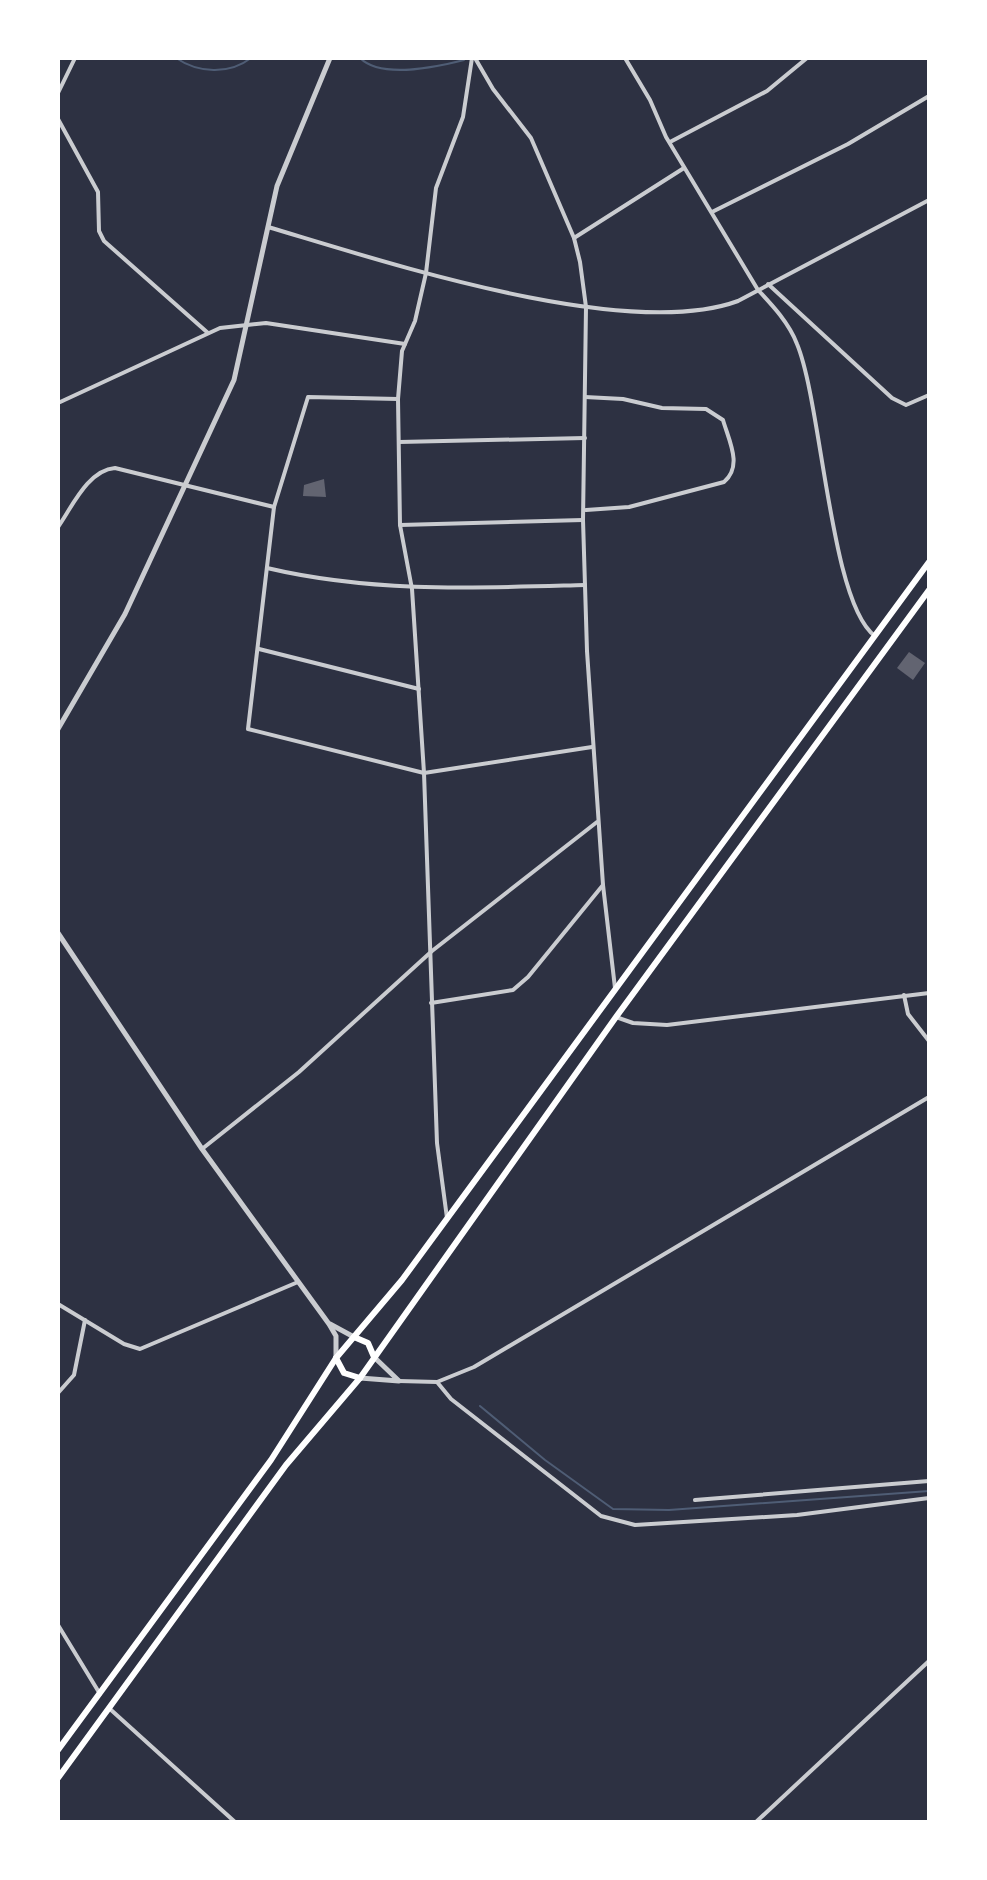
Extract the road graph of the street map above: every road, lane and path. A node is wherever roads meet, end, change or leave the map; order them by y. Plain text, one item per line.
1 (75, 58) edge
2 (330, 58) edge
3 (475, 58) edge
4 (625, 58) edge
5 (807, 58) edge
6 (58, 93) edge
7 (929, 96) edge
8 (58, 119) edge
9 (669, 142) junction
10 (684, 168) junction
11 (928, 203) edge
12 (712, 212) junction
13 (267, 227) junction
14 (574, 238) junction
15 (426, 273) junction
16 (768, 284) junction
17 (758, 290) junction
18 (586, 307) junction
19 (247, 324) junction
20 (208, 333) junction
21 (405, 344) junction
22 (929, 395) edge
23 (585, 397) junction
24 (398, 399) junction
25 (58, 403) edge
26 (585, 438) junction
27 (399, 442) junction
28 (187, 486) junction
29 (274, 507) junction
30 (586, 510) junction
31 (583, 520) junction
32 (400, 525) junction
33 (58, 527) edge
34 (929, 562) edge
35 (267, 568) junction
36 (585, 585) junction
37 (412, 589) junction
38 (929, 590) edge
39 (875, 636) junction
40 (259, 649) junction
41 (419, 689) junction
42 (58, 729) edge
43 (593, 747) junction
44 (424, 773) junction
45 (598, 822) junction
46 (603, 885) junction
47 (58, 933) edge
48 (432, 951) junction
49 (616, 990) junction
50 (929, 993) edge
51 (904, 995) junction
52 (431, 1003) junction
53 (616, 1017) junction
54 (929, 1041) edge
55 (929, 1097) edge
56 (202, 1149) junction
57 (447, 1218) junction
58 (298, 1282) junction
59 (58, 1304) edge
60 (85, 1320) junction
61 (329, 1324) junction
62 (354, 1337) junction
63 (374, 1357) junction
64 (336, 1358) junction
65 (360, 1378) junction
66 (399, 1381) junction
67 (437, 1382) junction
68 (58, 1393) edge
69 (929, 1481) edge
70 (929, 1498) edge
71 (695, 1500) dead end
72 (58, 1625) edge
73 (929, 1661) edge
74 (100, 1694) junction
75 (110, 1709) junction
76 (58, 1750) edge
77 (58, 1778) edge
78 (235, 1822) edge
79 (756, 1822) edge

1 - 6 street
2 - 13 street
3 - 14 street
3 - 15 street
4 - 9 street
5 - 9 street
7 - 12 street
8 - 20 street
9 - 10 street
10 - 12 street
10 - 14 street
11 - 16 street
12 - 17 street
13 - 15 street
13 - 19 street
14 - 18 street
15 - 18 street
15 - 21 street
16 - 17 street
16 - 22 street
17 - 18 street
17 - 39 street
18 - 23 street
19 - 20 street
19 - 21 street
19 - 28 street
20 - 25 street
21 - 24 street
23 - 26 street
23 - 30 street
24 - 27 street
24 - 29 street
26 - 27 street
26 - 30 street
27 - 32 street
28 - 29 street
28 - 33 street
28 - 42 street
29 - 35 street
30 - 31 street
31 - 32 street
31 - 36 street
32 - 37 street
34 - 39 highway
35 - 37 street
35 - 40 street
36 - 37 street
36 - 43 street
37 - 41 street
38 - 53 highway
39 - 49 highway
40 - 41 street
40 - 44 street
41 - 44 street
43 - 44 street
43 - 45 street
44 - 48 street
45 - 46 street
45 - 48 street
46 - 49 street
46 - 52 street
47 - 56 street
48 - 52 street
48 - 56 street
49 - 57 highway
50 - 51 street
51 - 53 street
51 - 54 street
52 - 57 street
53 - 63 highway
55 - 67 street
56 - 58 street
57 - 62 highway
58 - 60 street
58 - 61 street
59 - 60 street
60 - 68 street
61 - 62 street
61 - 64 street
62 - 63 highway
62 - 64 highway
63 - 65 highway
63 - 66 street
64 - 65 highway
64 - 74 highway
65 - 66 street
65 - 75 highway
66 - 67 street
67 - 70 street
69 - 71 street
72 - 74 street
73 - 79 street
74 - 76 highway
75 - 77 highway
75 - 78 street

